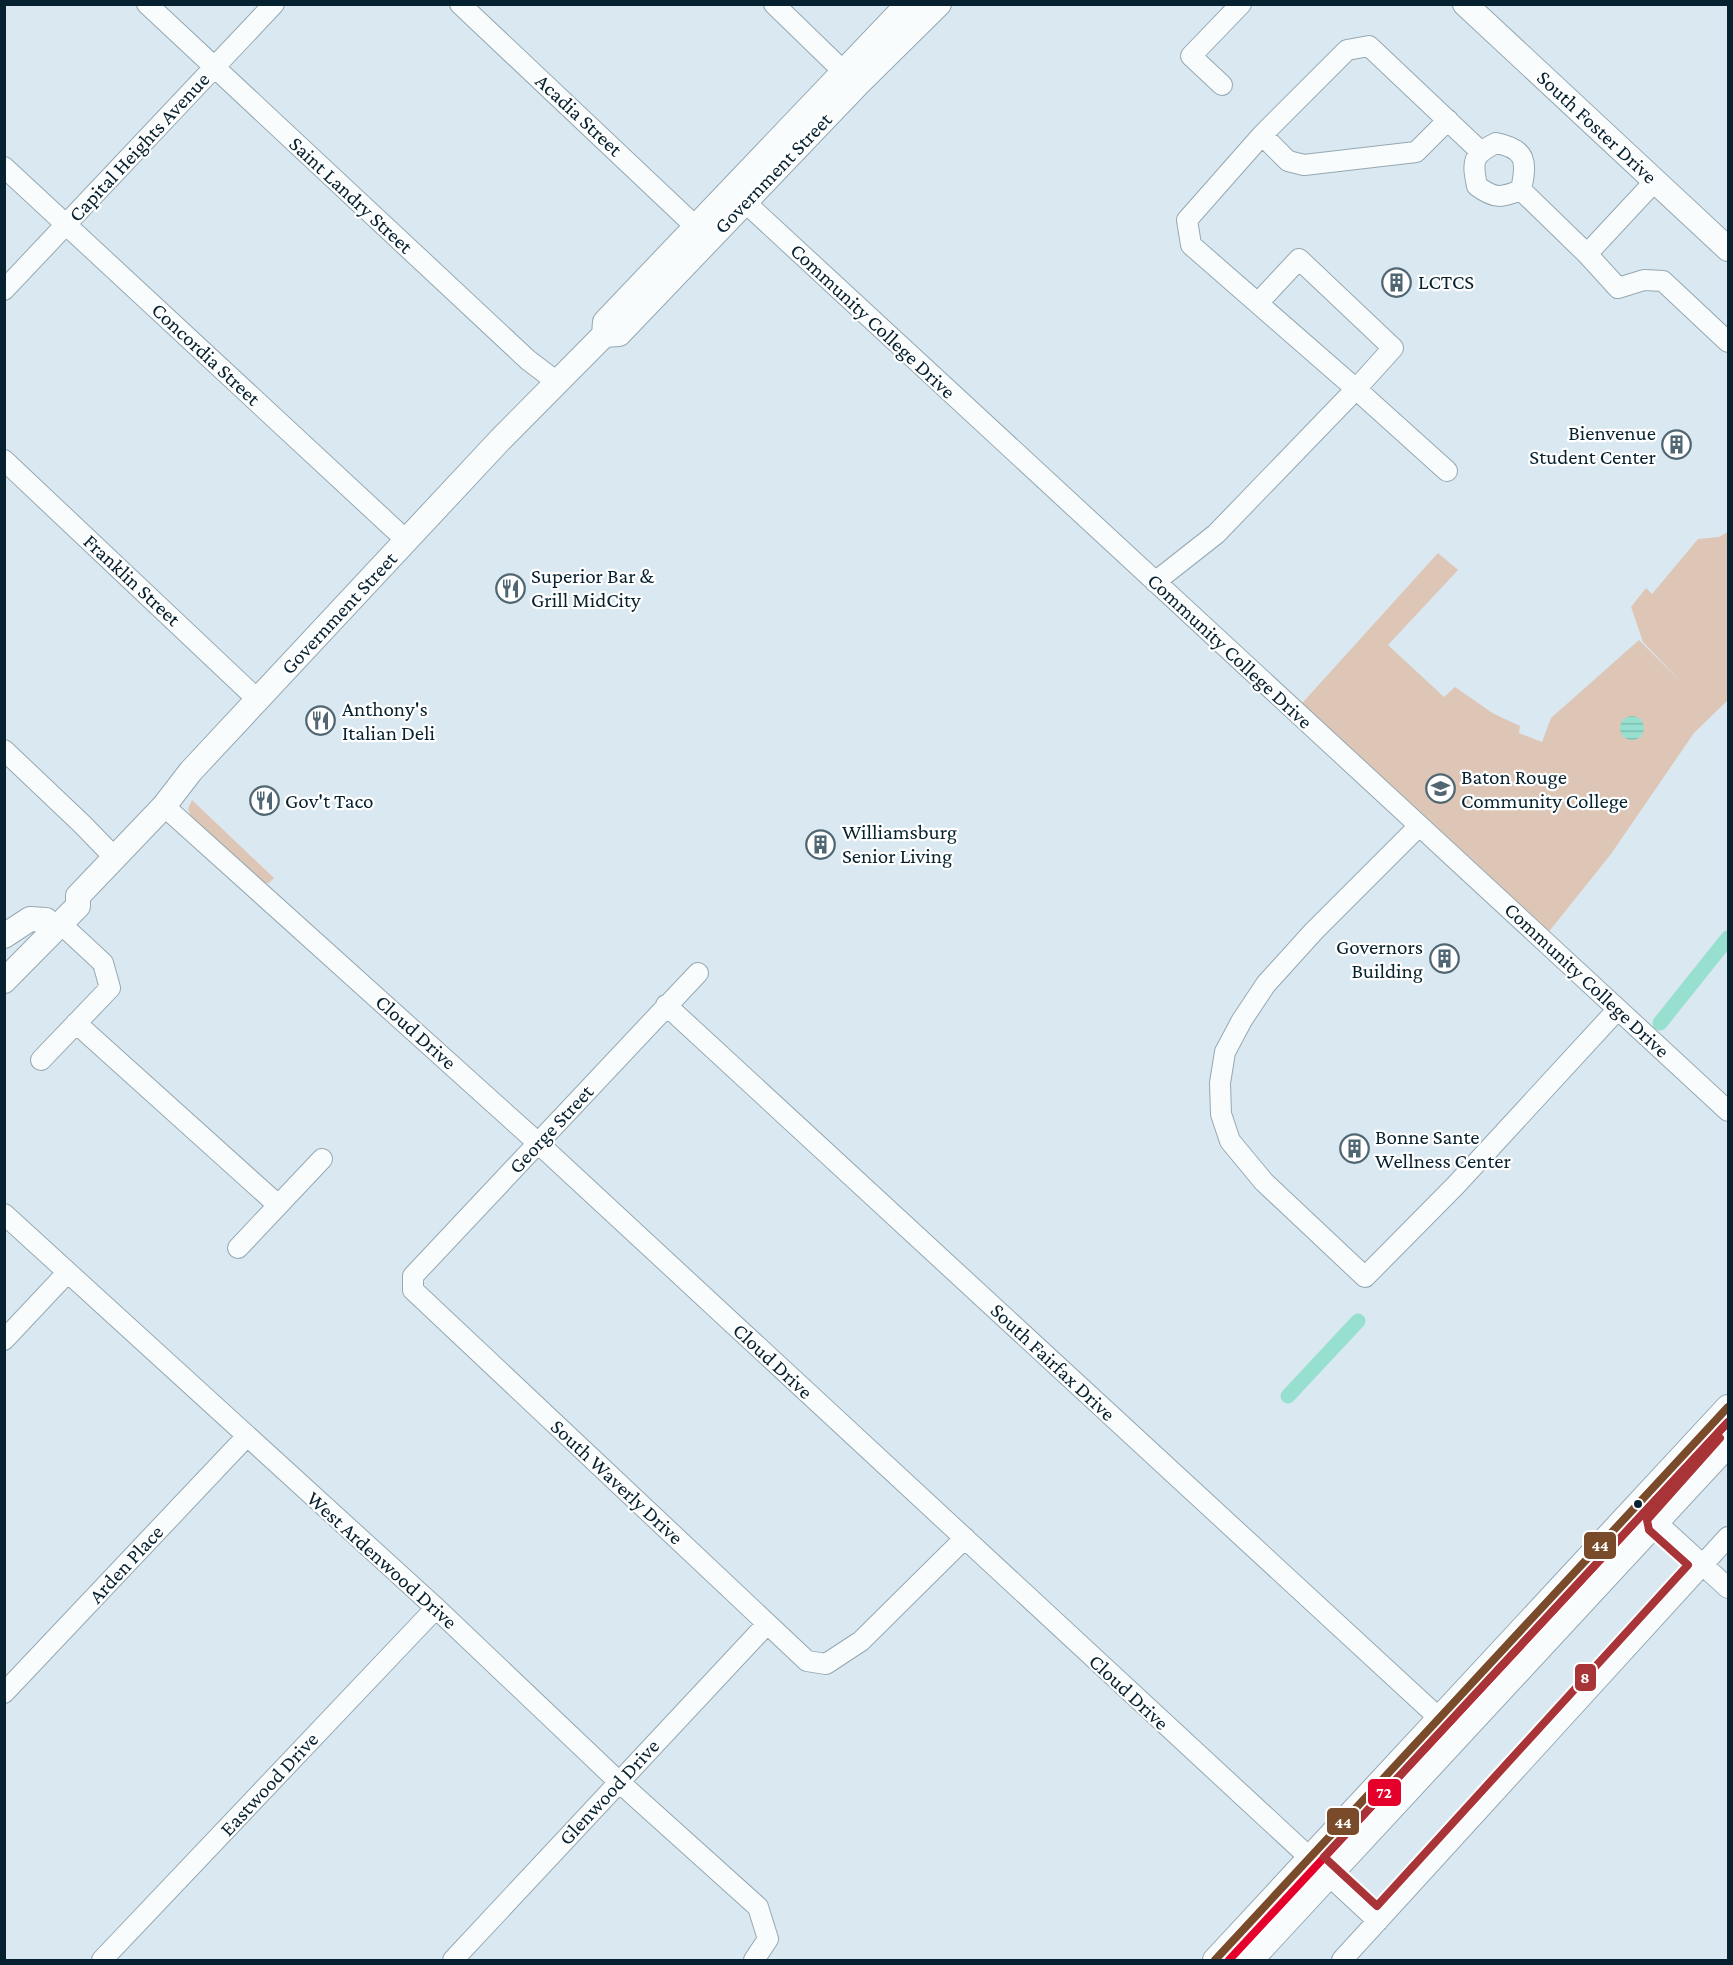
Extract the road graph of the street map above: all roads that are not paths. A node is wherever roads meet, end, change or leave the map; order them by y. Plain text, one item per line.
1 (147, 4) edge
2 (274, 4) edge
3 (460, 4) edge
4 (774, 4) edge
5 (908, 4) edge
6 (939, 4) edge
7 (1241, 4) edge
8 (1466, 4) edge
9 (215, 68) junction
10 (844, 72) junction
11 (1222, 85) dead end
12 (1448, 120) junction
13 (1262, 135) junction
14 (1480, 151) junction
15 (4, 167) edge
16 (1655, 181) junction
17 (1521, 190) junction
18 (738, 196) junction
19 (66, 225) junction
20 (696, 227) junction
21 (1726, 241) edge
22 (1587, 254) junction
23 (665, 286) junction
24 (4, 290) edge
25 (1257, 303) junction
26 (604, 335) junction
27 (1728, 342) edge
28 (557, 382) junction
29 (1356, 389) junction
30 (4, 460) edge
31 (1447, 471) dead end
32 (406, 541) junction
33 (1155, 582) junction
34 (258, 700) junction
35 (4, 750) edge
36 (164, 806) junction
37 (1419, 825) junction
38 (115, 858) junction
39 (53, 922) junction
40 (4, 936) edge
41 (4, 966) edge
42 (698, 973) dead end
43 (4, 981) edge
44 (666, 1005) junction
45 (1618, 1008) junction
46 (76, 1023) junction
47 (41, 1060) dead end
48 (1728, 1111) edge
49 (538, 1143) junction
50 (322, 1159) dead end
51 (278, 1205) junction
52 (4, 1214) edge
53 (238, 1248) dead end
54 (67, 1273) junction
55 (413, 1290) joint
56 (4, 1340) edge
57 (1728, 1407) edge
58 (247, 1436) junction
59 (1728, 1445) edge
60 (1657, 1523) junction
61 (1728, 1537) edge
62 (965, 1538) junction
63 (1703, 1564) junction
64 (1569, 1579) junction
65 (1728, 1588) edge
66 (1588, 1597) junction
67 (436, 1608) junction
68 (766, 1624) junction
69 (4, 1693) edge
70 (1439, 1718) junction
71 (618, 1781) junction
72 (1309, 1858) junction
73 (1329, 1876) junction
74 (1378, 1921) junction
75 (102, 1960) edge
76 (453, 1960) edge
77 (754, 1960) edge
78 (1215, 1960) edge
79 (1251, 1960) edge
80 (1342, 1960) edge

1 - 9 street, Saint Landry Street
2 - 9 street, Capital Heights Avenue
3 - 20 street, Acadia Street
4 - 10 street
5 - 10 main road, Government Street
6 - 18 main road, Government Street
7 - 11 street
8 - 16 main road, South Foster Drive
9 - 19 street, Capital Heights Avenue
9 - 28 street, Saint Landry Street
10 - 18 main road, Government Street
12 - 13 street
12 - 13 street
12 - 14 street
13 - 25 street
14 - 17 street
14 - 17 street
15 - 19 street, Concordia Street
16 - 21 main road, South Foster Drive
16 - 22 street
17 - 22 street
18 - 20 main road, Government Street
18 - 23 main road, Government Street
18 - 33 street, Community College Drive
19 - 24 street, Capital Heights Avenue
19 - 32 street, Concordia Street
20 - 23 main road
20 - 26 main road, Government Street
22 - 27 street
23 - 26 main road, Government Street
25 - 29 street
25 - 29 street
26 - 28 main road, Government Street
28 - 32 main road, Government Street
29 - 31 street
29 - 33 street
30 - 34 street, Franklin Street
32 - 34 main road, Government Street
33 - 37 street, Community College Drive
34 - 36 main road, Government Street
35 - 38 street
36 - 38 main road, Government Street
36 - 49 street, Cloud Drive
37 - 45 street, Community College Drive
37 - 45 street
38 - 39 main road, Government Street
39 - 40 main road
39 - 41 main road, Government Street
39 - 43 main road, Government Street
39 - 46 street
42 - 44 street, George Street
44 - 49 street, George Street
44 - 70 street, South Fairfax Drive
45 - 48 street, Community College Drive
46 - 47 street
46 - 51 street
49 - 55 street, George Street
49 - 62 street, Cloud Drive
50 - 51 street
51 - 53 street
52 - 54 street, West Ardenwood Drive
54 - 56 street
54 - 58 street, West Ardenwood Drive
55 - 68 street, South Waverly Drive
57 - 64 main road
58 - 67 street, West Ardenwood Drive
58 - 69 street, Arden Place
59 - 60 main road
60 - 63 street
60 - 66 main road
61 - 63 street
62 - 68 street, South Waverly Drive
62 - 72 street, Cloud Drive
63 - 65 street
63 - 74 street
64 - 66 main road
64 - 70 main road
66 - 73 main road
67 - 71 street, West Ardenwood Drive
67 - 75 street, Eastwood Drive
68 - 71 street, Glenwood Drive
70 - 72 main road
71 - 76 street, Glenwood Drive
71 - 77 street, West Ardenwood Drive
72 - 73 street, Cloud Drive
72 - 78 main road
73 - 74 street, Cloud Drive
73 - 79 main road
74 - 80 street

